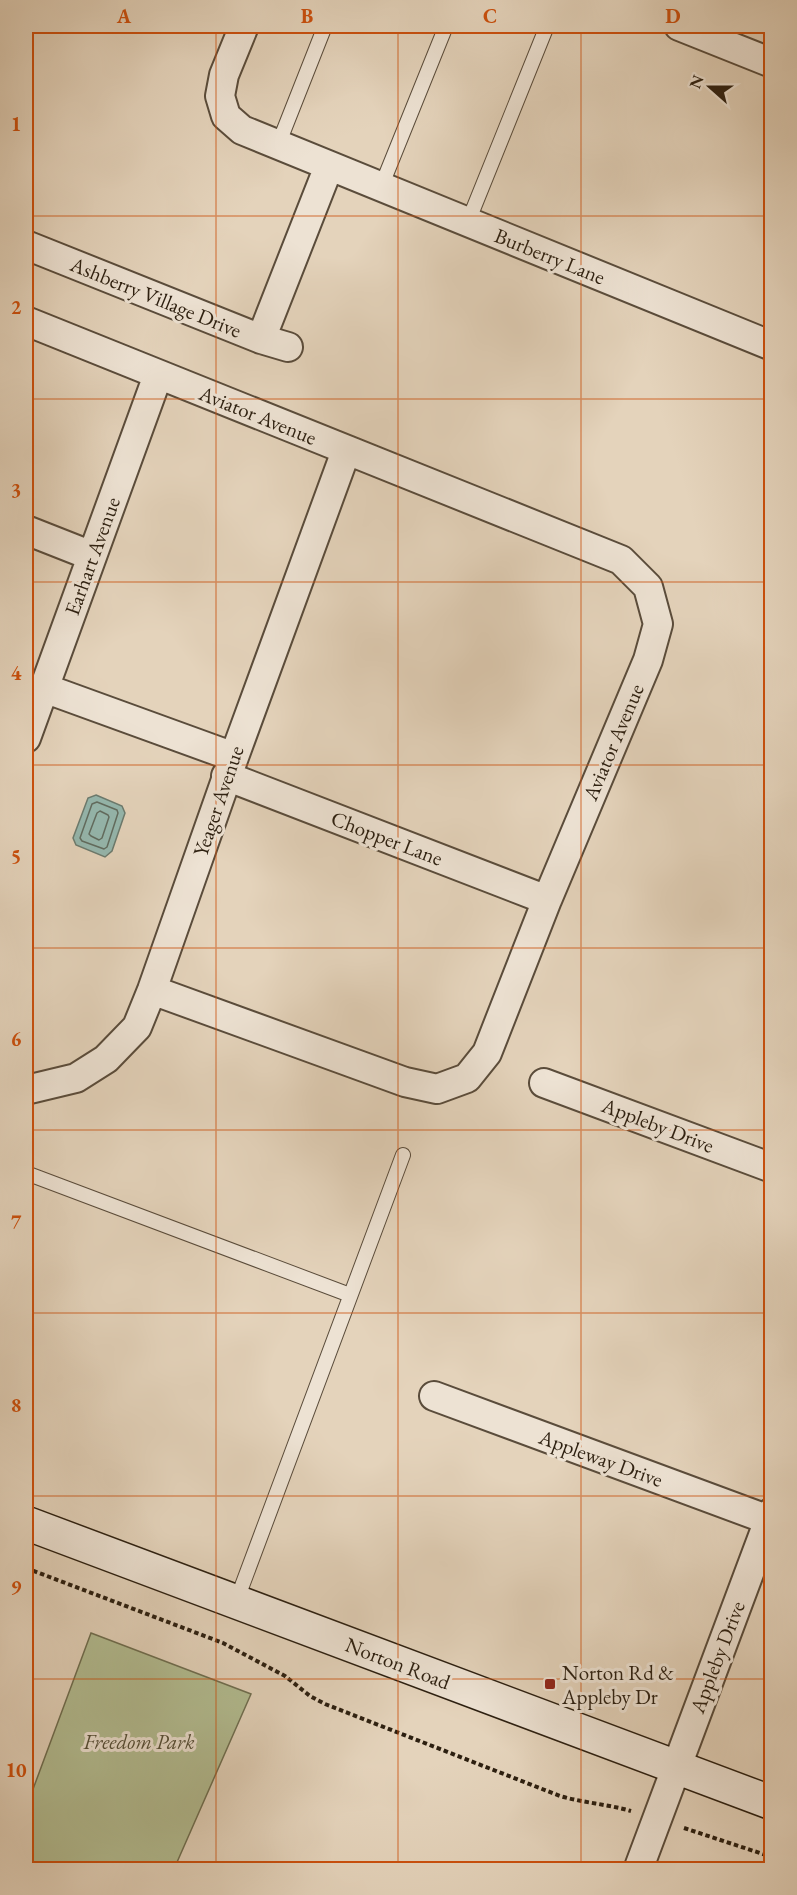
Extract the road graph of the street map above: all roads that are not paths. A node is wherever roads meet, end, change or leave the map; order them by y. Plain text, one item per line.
1 (244, 26) edge
2 (325, 26) edge
3 (446, 26) edge
4 (547, 26) edge
5 (679, 26) edge
6 (771, 63) edge
7 (278, 144) junction
8 (329, 166) junction
9 (381, 187) junction
10 (468, 222) junction
11 (26, 245) edge
12 (26, 321) edge
13 (261, 339) junction
14 (771, 346) edge
15 (288, 347) dead end
16 (158, 375) junction
17 (346, 450) junction
18 (26, 530) edge
19 (92, 556) junction
20 (44, 688) junction
21 (26, 738) edge
22 (230, 766) junction
23 (547, 900) junction
24 (152, 990) junction
25 (544, 1083) dead end
26 (26, 1090) edge
27 (403, 1155) dead end
28 (771, 1168) edge
29 (26, 1173) edge
30 (350, 1295) junction
31 (434, 1396) dead end
32 (770, 1516) edge
33 (26, 1523) edge
34 (236, 1602) junction
35 (675, 1768) junction
36 (771, 1803) edge
37 (638, 1869) edge

1 - 7 street, Burberry Lane
2 - 7 lane
3 - 9 lane
4 - 10 lane
5 - 6 street
7 - 8 street, Burberry Lane
8 - 9 street, Burberry Lane
8 - 13 street
9 - 10 street, Burberry Lane
10 - 14 street, Burberry Lane
11 - 13 street, Ashberry Village Drive
12 - 16 street, Aviator Avenue
13 - 15 street, Ashberry Village Drive
16 - 17 street, Aviator Avenue
16 - 19 street, Earhart Avenue
17 - 22 street, Yeager Avenue
17 - 23 street, Aviator Avenue
18 - 19 street
19 - 20 street, Earhart Avenue
20 - 21 street, Earhart Avenue
20 - 22 street, Chopper Lane
22 - 23 street, Chopper Lane
22 - 24 street, Yeager Avenue
23 - 24 street, Aviator Avenue
24 - 26 street, Yeager Avenue
25 - 28 street, Appleby Drive
27 - 30 lane
29 - 30 lane
30 - 34 lane
31 - 32 street, Appleway Drive
32 - 35 street, Appleby Drive
33 - 34 main road, Norton Road
34 - 35 main road, Norton Road
35 - 36 main road, Norton Road
35 - 37 street, Appleby Drive

